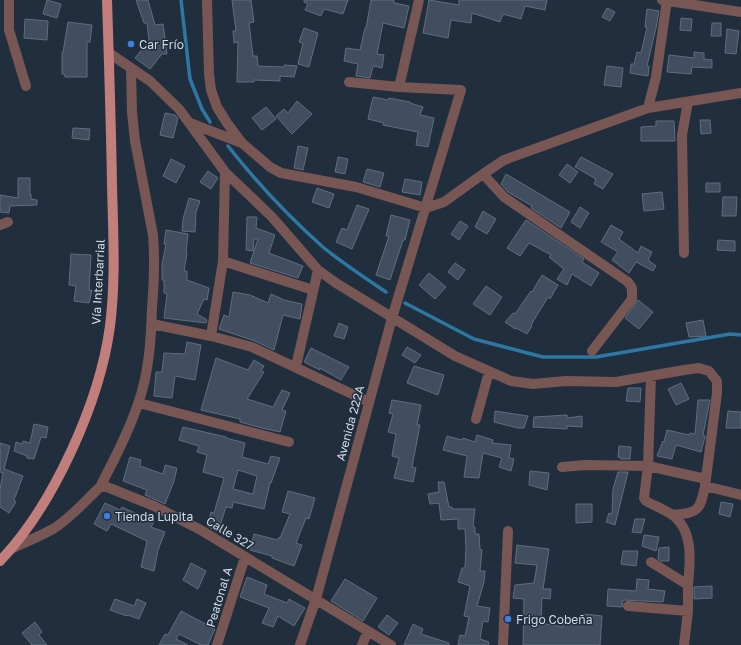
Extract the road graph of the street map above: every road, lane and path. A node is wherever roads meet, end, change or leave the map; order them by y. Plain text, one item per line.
1 (9, 0) edge
2 (107, 0) edge
3 (207, 0) edge
4 (419, 0) edge
5 (665, 0) edge
6 (741, 12) edge
7 (109, 53) junction
8 (131, 68) junction
9 (349, 82) dead end
10 (26, 86) dead end
11 (399, 87) junction
12 (741, 93) edge
13 (688, 102) junction
14 (648, 108) junction
15 (190, 123) junction
16 (242, 143) junction
17 (225, 172) junction
18 (483, 174) junction
19 (426, 208) junction
20 (684, 253) dead end
21 (223, 261) junction
22 (318, 270) junction
23 (313, 290) junction
24 (392, 318) junction
25 (152, 324) junction
26 (211, 336) junction
27 (592, 351) dead end
28 (296, 366) junction
29 (489, 372) junction
30 (651, 376) junction
31 (369, 402) junction
32 (139, 403) junction
33 (476, 419) dead end
34 (289, 442) dead end
35 (648, 466) junction
36 (562, 467) dead end
37 (706, 482) junction
38 (100, 487) junction
39 (741, 495) edge
40 (672, 515) junction
41 (508, 531) dead end
42 (13, 548) junction
43 (245, 557) junction
44 (0, 561) edge
45 (651, 562) dead end
46 (688, 585) junction
47 (316, 599) junction
48 (628, 606) dead end
49 (688, 611) junction
50 (368, 631) junction
51 (217, 645) edge
52 (300, 645) edge
53 (362, 645) edge
54 (391, 645) edge
55 (503, 645) edge
56 (684, 645) edge

1 - 10 street
2 - 7 main road, Vía Interbarrial
3 - 16 street
4 - 11 street
5 - 6 street
5 - 14 street
7 - 8 street
7 - 42 main road, Vía Interbarrial
8 - 15 street
8 - 25 street
9 - 11 street
11 - 19 street, Avenida 222A
12 - 13 street
13 - 14 street
13 - 20 street
14 - 18 street
15 - 16 street
15 - 17 street
16 - 19 street
17 - 21 street
17 - 22 street
18 - 19 street
18 - 27 street
19 - 24 street, Avenida 222A
21 - 23 street
21 - 26 street
22 - 23 street
22 - 24 street
23 - 28 street
24 - 29 street
24 - 31 street, Avenida 222A
25 - 26 street
25 - 32 street
26 - 28 street
28 - 31 street
29 - 30 street
29 - 33 street
30 - 35 street
30 - 37 street
31 - 47 street, Avenida 222A
32 - 34 street
32 - 38 street
35 - 36 street
35 - 37 street
35 - 40 street
37 - 39 street
37 - 40 street
38 - 42 street
38 - 43 street, Calle 327
40 - 46 street
41 - 55 street
42 - 44 main road, Vía Interbarrial
43 - 47 street, Calle 327
43 - 51 street, Peatonal A
45 - 46 street
46 - 49 street
47 - 50 street, Calle 327
47 - 52 street, Avenida 222A
48 - 49 street
49 - 56 street
50 - 53 street
50 - 54 street, Calle 327

